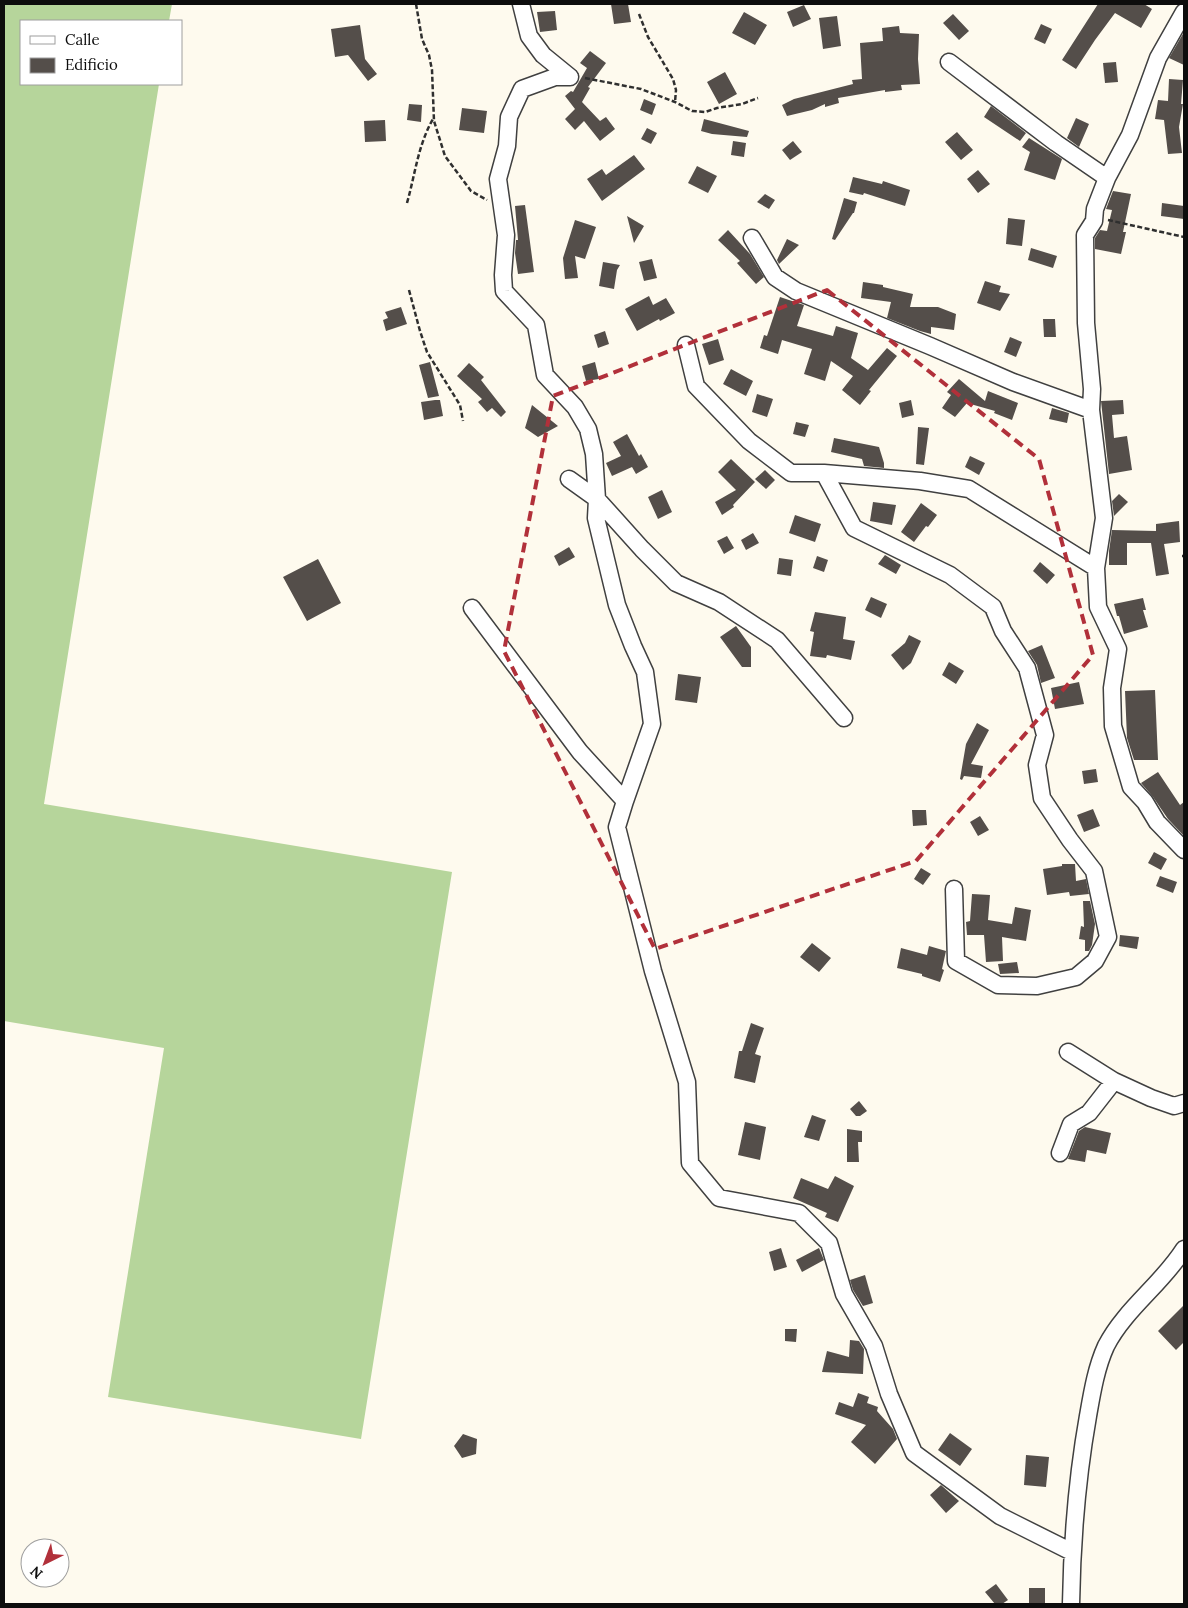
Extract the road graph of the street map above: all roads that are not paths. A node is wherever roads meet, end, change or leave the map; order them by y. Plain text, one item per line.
1 (521, 4) edge
2 (1184, 12) edge
3 (949, 62) dead end
4 (1107, 178) junction
5 (752, 238) dead end
6 (686, 345) dead end
7 (1091, 410) junction
8 (824, 473) junction
9 (569, 479) dead end
10 (597, 499) junction
11 (1096, 568) junction
12 (472, 608) dead end
13 (844, 718) dead end
14 (626, 801) junction
15 (1184, 850) edge
16 (954, 889) dead end
17 (1068, 1052) dead end
18 (1114, 1081) junction
19 (1184, 1103) edge
20 (1060, 1153) dead end
21 (1184, 1249) edge
22 (1072, 1552) junction
23 (1071, 1604) edge

1 - 10 street
2 - 4 street
3 - 4 street
4 - 7 street
5 - 7 street
6 - 8 street
7 - 11 street
8 - 11 street
8 - 16 street
9 - 10 street
10 - 13 street
10 - 14 street
11 - 15 street
12 - 14 street
14 - 22 street
17 - 18 street
18 - 19 street
18 - 20 street
21 - 22 street
22 - 23 street

